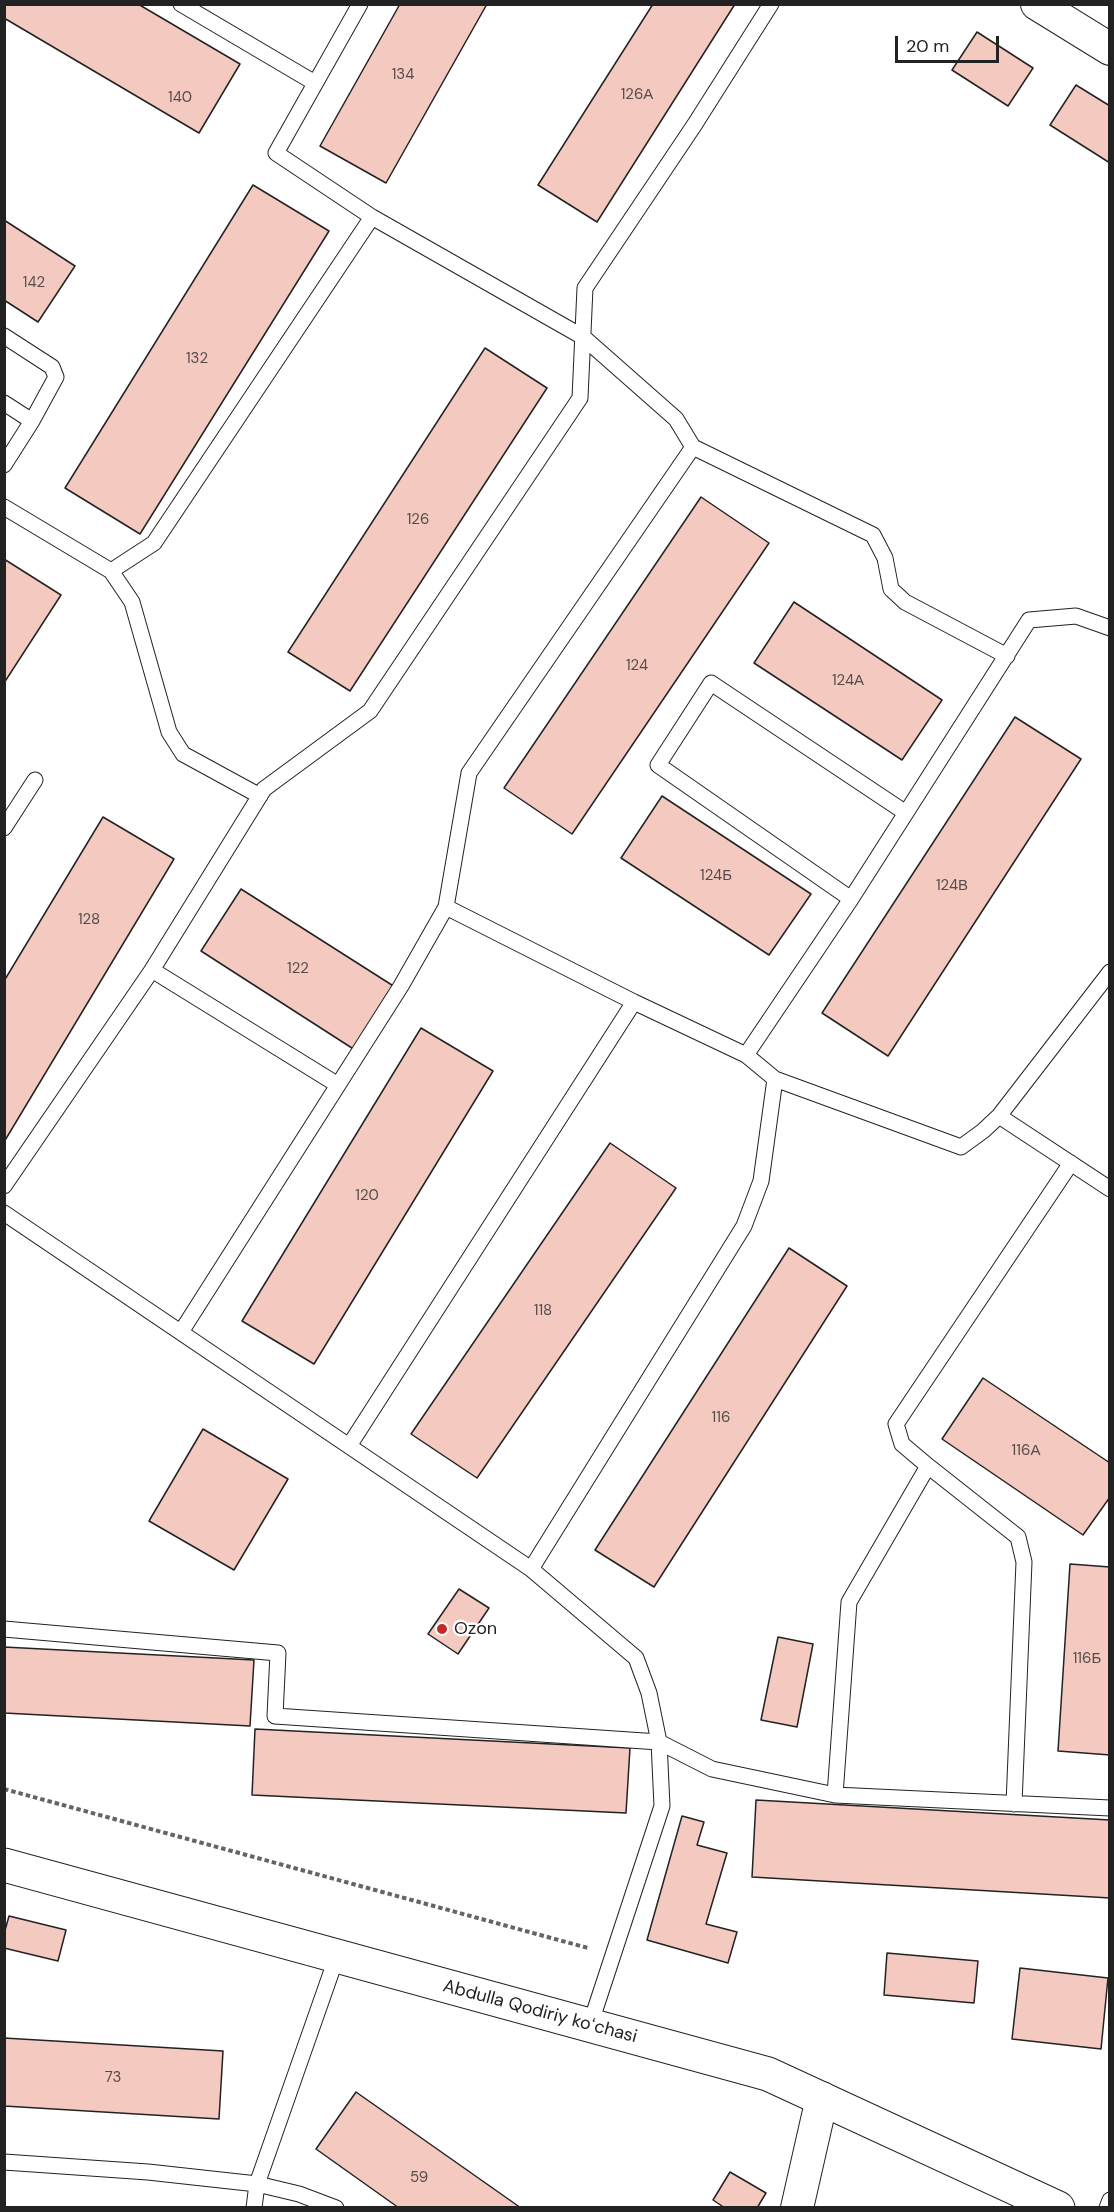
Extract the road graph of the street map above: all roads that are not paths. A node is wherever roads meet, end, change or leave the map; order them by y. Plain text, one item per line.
1 (182, 4) edge
2 (360, 4) edge
3 (771, 4) edge
4 (1036, 4) edge
5 (1110, 49) edge
6 (315, 83) junction
7 (372, 217) junction
8 (4, 336) edge
9 (583, 338) junction
10 (4, 404) edge
11 (32, 421) junction
12 (693, 447) junction
13 (4, 465) edge
14 (4, 507) edge
15 (111, 571) junction
16 (1110, 628) edge
17 (1007, 656) junction
18 (35, 780) dead end
19 (260, 796) junction
20 (906, 813) junction
21 (4, 828) edge
22 (850, 899) junction
23 (446, 907) junction
24 (152, 970) junction
25 (1110, 972) edge
26 (634, 1002) junction
27 (746, 1055) junction
28 (775, 1079) junction
29 (338, 1085) junction
30 (999, 1116) junction
31 (1071, 1163) junction
32 (4, 1186) edge
33 (1110, 1189) edge
34 (4, 1213) edge
35 (182, 1332) junction
36 (349, 1446) junction
37 (928, 1466) junction
38 (531, 1569) junction
39 (4, 1629) edge
40 (659, 1742) junction
41 (835, 1795) junction
42 (1014, 1804) junction
43 (1110, 1808) edge
44 (4, 1865) edge
45 (337, 1956) junction
46 (590, 2025) junction
47 (822, 2098) junction
48 (4, 2162) edge
49 (257, 2184) junction
50 (1110, 2200) edge
51 (254, 2208) edge
52 (336, 2208) edge
53 (797, 2208) edge
54 (1058, 2208) edge
55 (1107, 2208) edge

1 - 6 lane
2 - 6 lane
3 - 9 lane
4 - 5 street
6 - 7 lane
7 - 9 lane
7 - 15 lane
8 - 11 lane
9 - 12 lane
9 - 19 lane
10 - 11 lane
11 - 13 lane
12 - 17 lane
12 - 23 lane
14 - 15 lane
15 - 19 lane
16 - 17 lane
17 - 20 lane
18 - 21 lane
19 - 24 lane
20 - 22 lane
20 - 22 lane
22 - 27 lane
23 - 26 lane
23 - 29 lane
24 - 29 lane
24 - 32 lane
25 - 30 lane
26 - 27 lane
26 - 36 lane
27 - 28 lane
28 - 30 lane
28 - 38 lane
29 - 35 lane
30 - 31 lane
31 - 33 lane
31 - 37 lane
34 - 35 lane
35 - 36 lane
36 - 38 lane
37 - 41 lane
37 - 42 lane
38 - 40 lane
39 - 40 lane
40 - 41 lane
40 - 46 lane
41 - 42 lane
42 - 43 lane
44 - 45 street, Abdulla Qodiriy koʻchasi
45 - 46 street, Abdulla Qodiriy koʻchasi
45 - 49 lane
46 - 47 street, Abdulla Qodiriy koʻchasi
47 - 53 street
47 - 54 street, Abdulla Qodiriy koʻchasi
48 - 49 lane
49 - 51 lane
49 - 52 lane
50 - 55 lane

